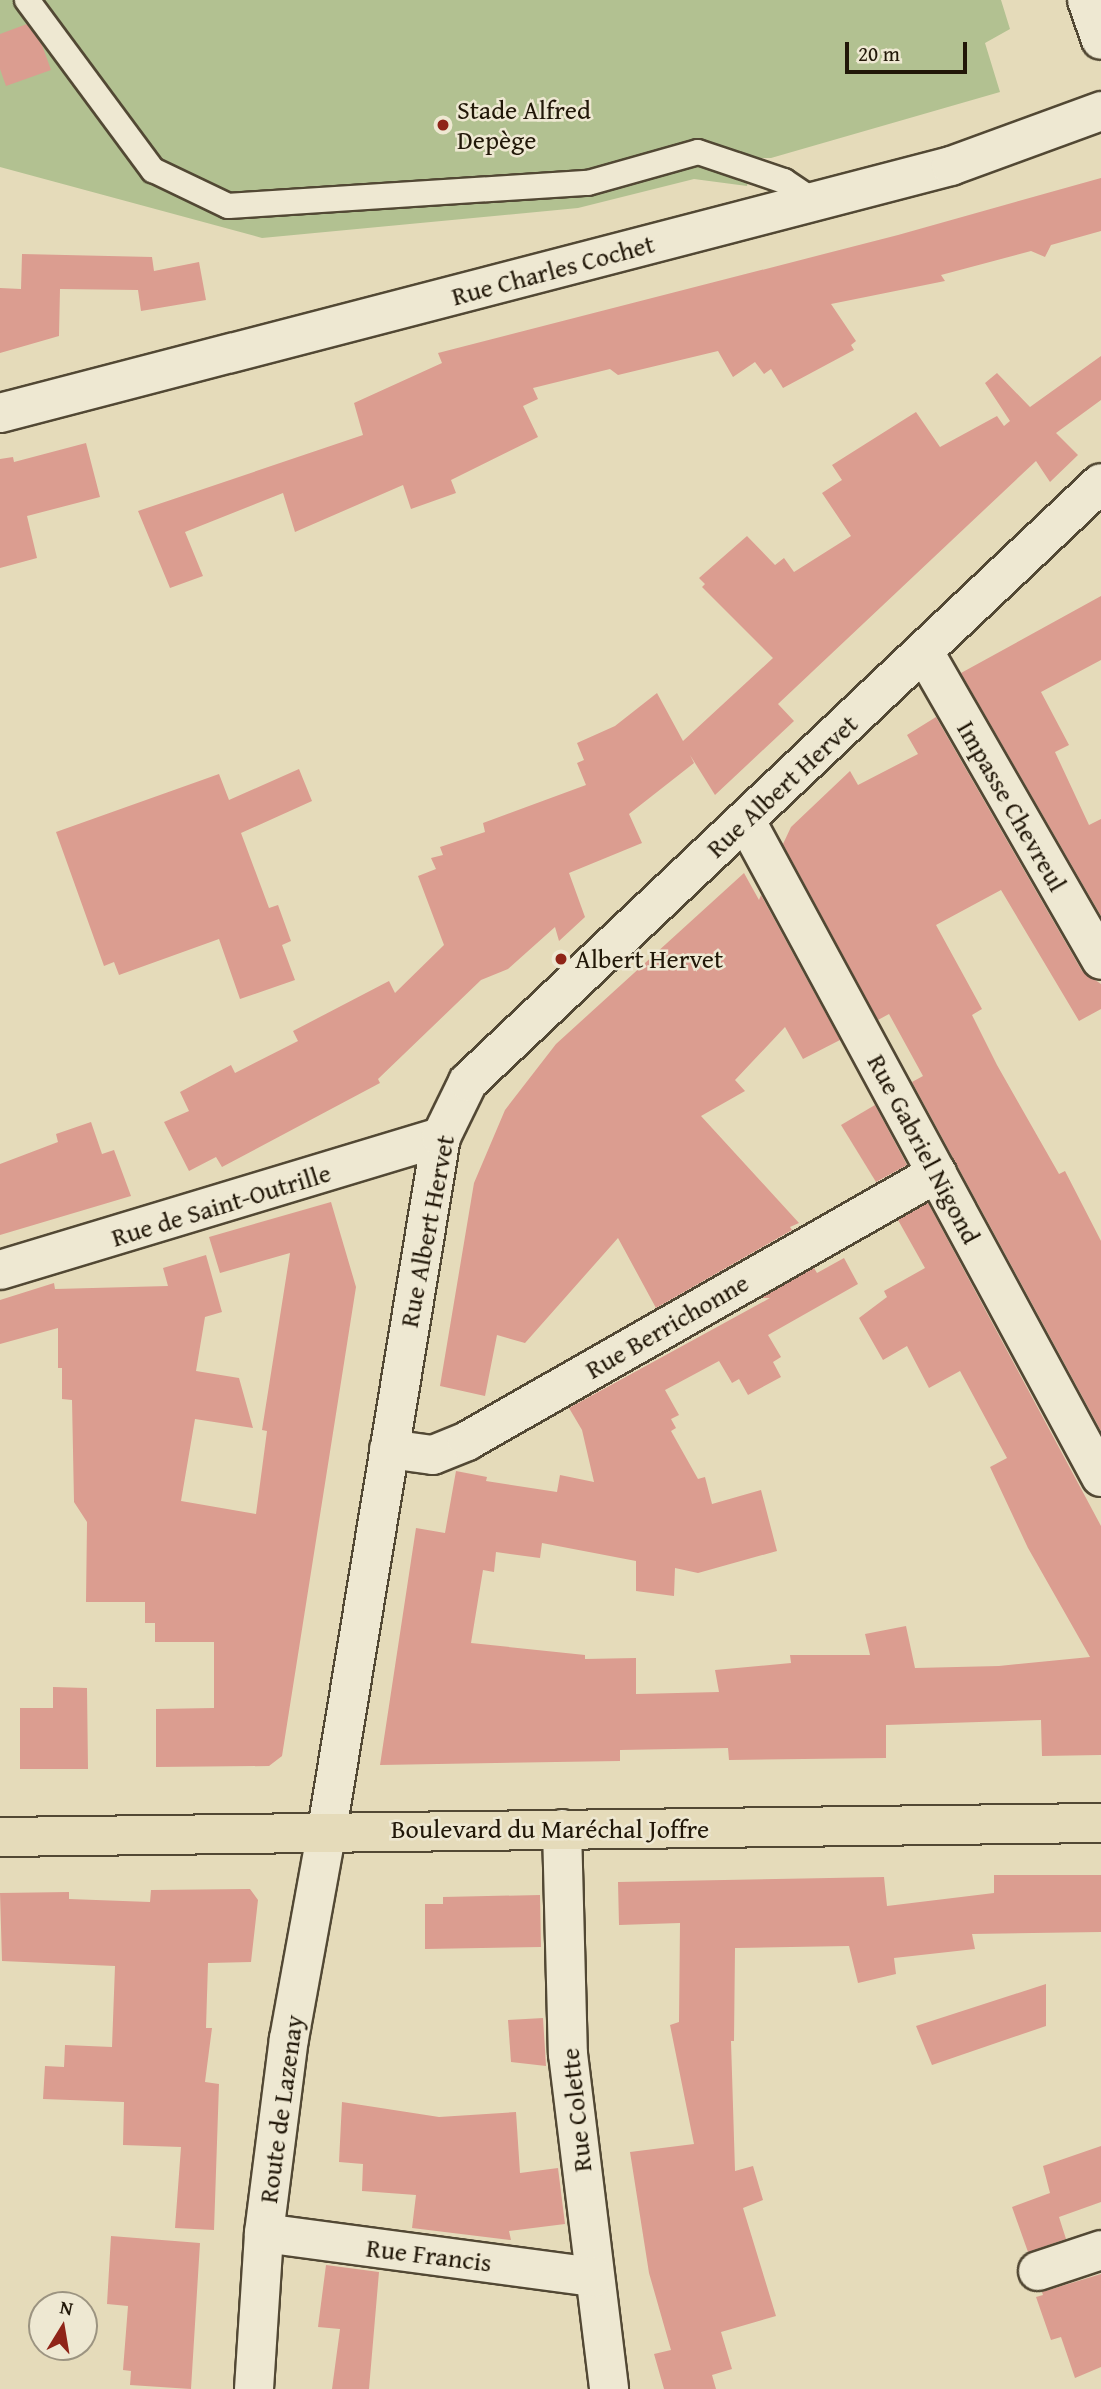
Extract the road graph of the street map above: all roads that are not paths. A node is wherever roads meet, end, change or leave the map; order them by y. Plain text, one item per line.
1 (27, 0) edge
2 (1087, 0) edge
3 (1101, 40) edge
4 (1101, 111) edge
5 (812, 200) junction
6 (0, 413) edge
7 (1101, 485) edge
8 (924, 652) junction
9 (746, 821) junction
10 (1101, 960) edge
11 (441, 1138) junction
12 (937, 1173) junction
13 (0, 1270) edge
14 (389, 1449) junction
15 (1098, 1463) edge
16 (1101, 1823) edge
17 (562, 1829) junction
18 (327, 1830) junction
19 (0, 1837) edge
20 (264, 2233) junction
21 (1101, 2250) edge
22 (1038, 2271) dead end
23 (594, 2277) junction
24 (254, 2389) edge
25 (609, 2389) edge

1 - 5 lane
2 - 3 street
4 - 5 street, Rue Charles Cochet
5 - 6 street, Rue Charles Cochet
7 - 8 street, Rue Albert Hervet
8 - 9 street, Rue Albert Hervet
8 - 10 street, Impasse Chevreul
9 - 11 street, Rue Albert Hervet
9 - 12 street, Rue Gabriel Nigond
11 - 13 street, Rue de Saint-Outrille
11 - 14 street, Rue Albert Hervet
12 - 14 street, Rue Berrichonne
12 - 15 street, Rue Gabriel Nigond
14 - 18 street, Rue Albert Hervet
16 - 17 main road, Boulevard du Maréchal Joffre
17 - 18 main road, Boulevard du Maréchal Joffre
17 - 23 street, Rue Colette
18 - 19 main road, Boulevard du Maréchal Joffre
18 - 20 street, Route de Lazenay
20 - 23 street, Rue Francis
20 - 24 street, Route de Lazenay
21 - 22 street
23 - 25 street, Rue Colette

